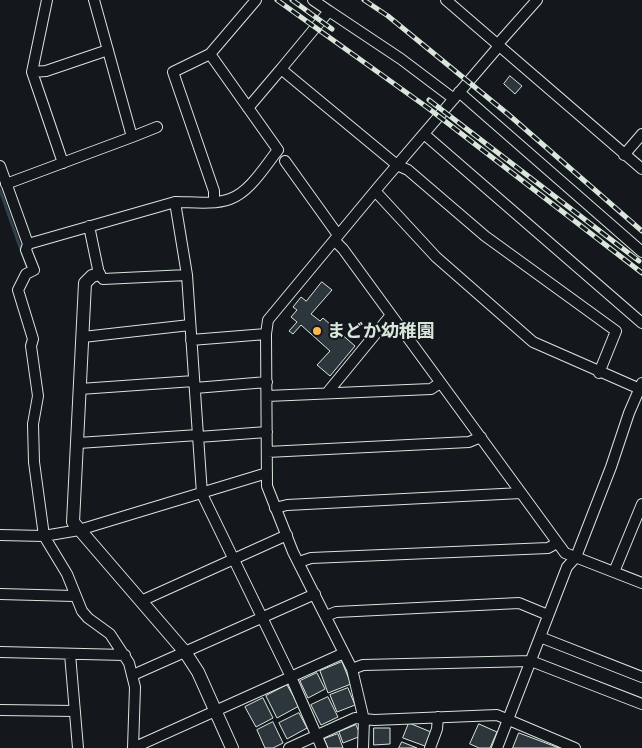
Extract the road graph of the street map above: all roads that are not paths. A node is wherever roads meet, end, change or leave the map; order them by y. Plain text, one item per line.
1 (47, 0) edge
2 (94, 0) edge
3 (256, 0) edge
4 (312, 0) edge
5 (446, 0) edge
6 (537, 0) edge
7 (329, 11) junction
8 (498, 45) junction
9 (108, 50) junction
10 (210, 54) junction
11 (281, 69) junction
12 (32, 72) junction
13 (456, 96) junction
14 (248, 108) junction
15 (157, 127) dead end
16 (424, 134) junction
17 (642, 134) edge
18 (132, 137) junction
19 (624, 155) junction
20 (285, 160) dead end
21 (63, 163) junction
22 (397, 165) junction
23 (0, 166) edge
24 (642, 169) edge
25 (5, 190) edge
26 (376, 192) junction
27 (175, 202) junction
28 (214, 202) junction
29 (89, 226) junction
30 (337, 238) junction
31 (28, 244) junction
32 (642, 252) edge
33 (99, 274) junction
34 (187, 275) junction
35 (391, 315) junction
36 (642, 323) edge
37 (190, 325) junction
38 (266, 334) junction
39 (83, 337) junction
40 (191, 340) junction
41 (599, 373) junction
42 (267, 382) junction
43 (440, 382) junction
44 (194, 385) junction
45 (641, 386) edge
46 (80, 390) junction
47 (327, 393) junction
48 (267, 396) junction
49 (267, 432) junction
50 (198, 436) junction
51 (481, 437) junction
52 (78, 443) junction
53 (267, 452) junction
54 (267, 473) junction
55 (521, 493) junction
56 (202, 494) junction
57 (642, 504) edge
58 (275, 508) junction
59 (79, 530) junction
60 (0, 535) edge
61 (287, 535) junction
62 (44, 536) junction
63 (557, 543) junction
64 (576, 557) junction
65 (234, 560) junction
66 (299, 562) junction
67 (614, 572) junction
68 (642, 583) edge
69 (0, 594) edge
70 (315, 594) junction
71 (74, 596) junction
72 (140, 601) junction
73 (548, 615) junction
74 (326, 616) junction
75 (262, 618) junction
76 (540, 637) junction
77 (0, 652) edge
78 (185, 652) junction
79 (344, 653) junction
80 (70, 654) junction
81 (125, 655) junction
82 (531, 661) junction
83 (352, 669) junction
84 (134, 675) junction
85 (291, 677) junction
86 (642, 677) edge
87 (642, 704) edge
88 (0, 710) edge
89 (75, 711) junction
90 (216, 712) junction
91 (438, 717) junction
92 (364, 720) junction
93 (507, 721) junction
94 (318, 735) junction
95 (78, 748) edge
96 (133, 748) edge
97 (232, 748) edge
98 (289, 748) edge
99 (322, 748) edge
100 (363, 748) edge
101 (430, 748) edge
102 (497, 748) edge
103 (575, 748) edge

1 - 12 street
2 - 9 street
3 - 10 street
4 - 7 street
5 - 8 street
6 - 8 street
7 - 11 street
7 - 13 street
8 - 13 street
8 - 19 street
9 - 12 street
9 - 18 street
10 - 14 street
10 - 28 street
11 - 14 street
11 - 22 street
12 - 21 street
13 - 16 street
13 - 32 street
14 - 28 street
15 - 18 street
16 - 22 street
16 - 36 street
17 - 19 street
18 - 21 street
19 - 24 street
20 - 30 street
21 - 25 street
22 - 26 street
22 - 41 street
23 - 25 street
25 - 31 street
26 - 30 street
26 - 41 street
27 - 28 street
27 - 29 street
27 - 34 street
29 - 31 street
29 - 33 street
30 - 35 street
30 - 38 street
31 - 62 street
33 - 34 street
33 - 39 street
34 - 37 street
35 - 43 street
35 - 47 street
37 - 39 street
37 - 40 street
38 - 40 street
38 - 42 street
39 - 46 street
40 - 44 street
41 - 45 street
42 - 44 street
42 - 48 street
43 - 47 street
43 - 51 street
44 - 46 street
44 - 50 street
45 - 64 street
46 - 52 street
47 - 48 street
48 - 49 street
49 - 50 street
49 - 53 street
50 - 52 street
50 - 56 street
51 - 53 street
51 - 55 street
52 - 59 street
53 - 54 street
54 - 56 street
54 - 58 street
55 - 58 street
55 - 63 street
56 - 59 street
56 - 65 street
57 - 67 street
58 - 61 street
59 - 62 street
59 - 72 street
60 - 62 street
61 - 65 street
61 - 66 street
62 - 71 street
63 - 64 street
63 - 66 street
64 - 67 street
64 - 73 street
65 - 72 street
65 - 75 street
66 - 70 street
67 - 68 street
69 - 71 street
70 - 74 street
70 - 75 street
71 - 81 street
72 - 78 street
73 - 74 street
73 - 76 street
74 - 79 street
75 - 78 street
75 - 85 street
76 - 82 street
76 - 86 street
77 - 80 street
78 - 84 street
78 - 90 street
79 - 83 street
79 - 85 street
80 - 81 street
80 - 89 street
81 - 84 street
82 - 83 street
82 - 87 street
82 - 93 street
83 - 92 street
84 - 96 street
85 - 90 street
85 - 94 street
88 - 89 street
89 - 95 street
90 - 96 street
90 - 97 street
91 - 92 street
91 - 93 street
91 - 101 street
92 - 94 street
92 - 100 street
93 - 102 street
93 - 103 street
94 - 98 street
94 - 99 street

